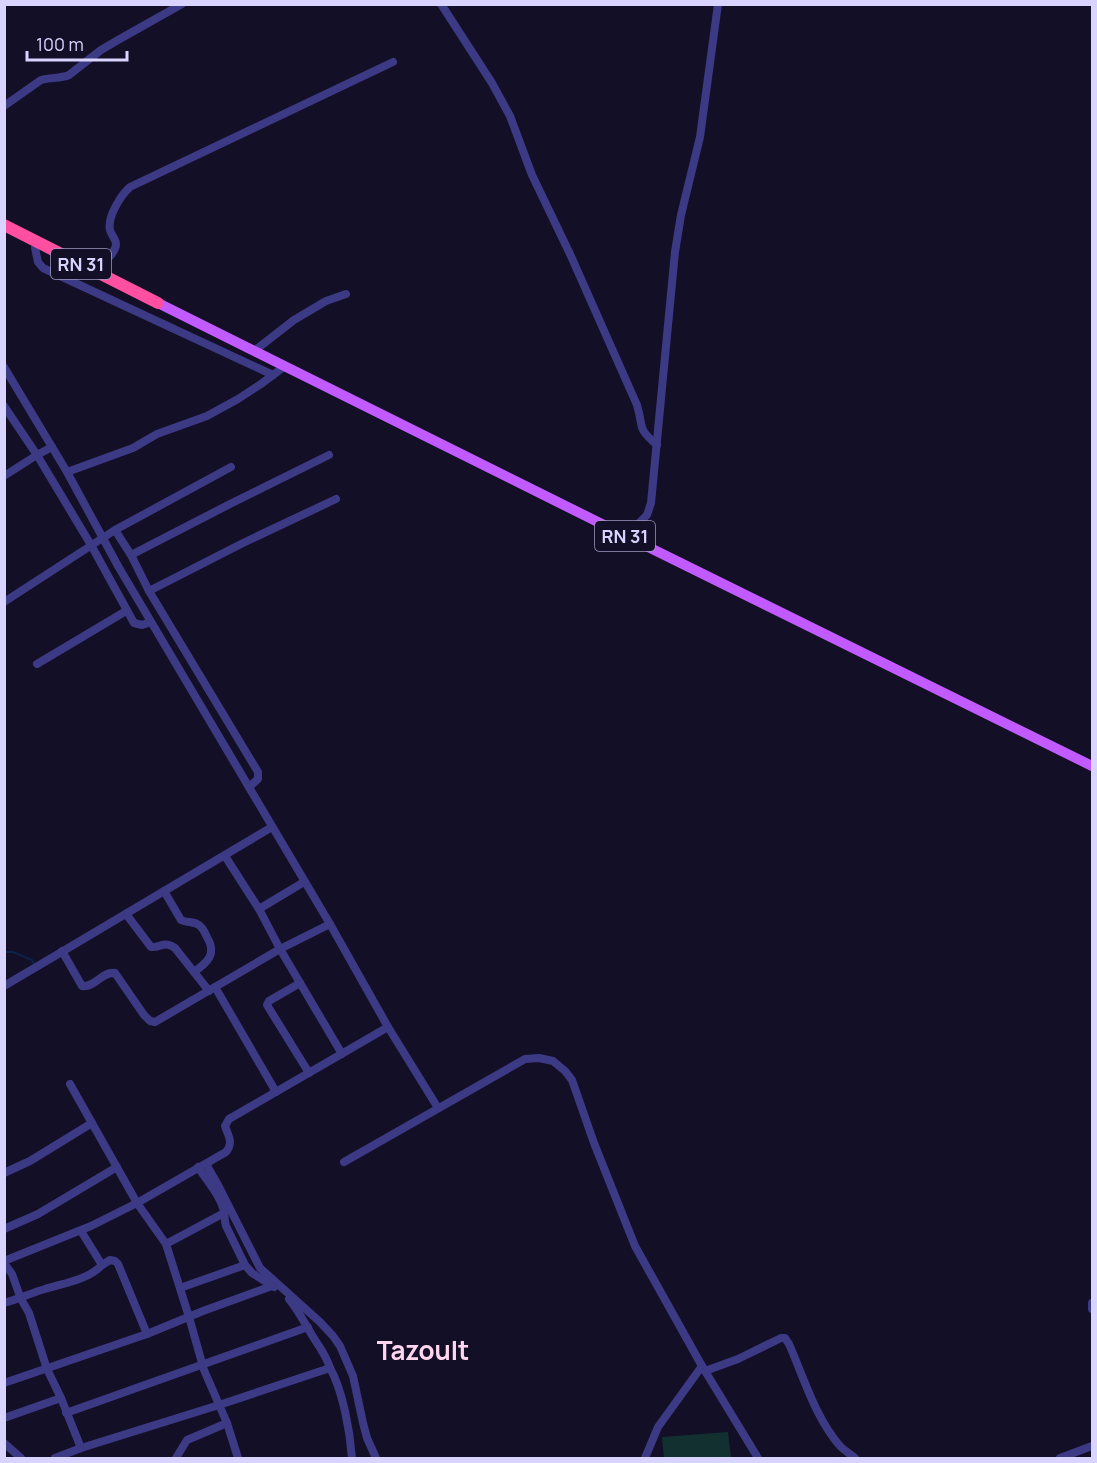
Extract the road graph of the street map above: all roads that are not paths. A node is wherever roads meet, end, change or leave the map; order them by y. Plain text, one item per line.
1 (182, 4) edge
2 (441, 4) edge
3 (718, 4) edge
4 (393, 62) dead end
5 (4, 106) edge
6 (4, 225) edge
7 (4, 234) edge
8 (35, 248) junction
9 (95, 271) junction
10 (346, 294) dead end
11 (158, 303) junction
12 (254, 351) junction
13 (285, 366) junction
14 (4, 367) edge
15 (273, 375) junction
16 (4, 406) edge
17 (657, 445) junction
18 (52, 447) junction
19 (37, 455) junction
20 (329, 455) dead end
21 (231, 467) dead end
22 (67, 472) junction
23 (4, 476) edge
24 (336, 499) dead end
25 (115, 530) junction
26 (626, 536) junction
27 (103, 538) junction
28 (91, 545) junction
29 (131, 555) junction
30 (149, 591) junction
31 (4, 602) edge
32 (126, 611) junction
33 (151, 622) junction
34 (37, 664) dead end
35 (1092, 766) edge
36 (249, 788) junction
37 (272, 827) junction
38 (225, 856) junction
39 (304, 882) junction
40 (164, 891) junction
41 (259, 909) junction
42 (126, 914) junction
43 (330, 924) junction
44 (280, 949) junction
45 (62, 951) junction
46 (194, 972) junction
47 (300, 983) junction
48 (4, 986) edge
49 (212, 989) junction
50 (388, 1027) junction
51 (342, 1054) junction
52 (309, 1073) junction
53 (70, 1084) dead end
54 (276, 1092) junction
55 (438, 1108) junction
56 (92, 1124) junction
57 (344, 1162) dead end
58 (202, 1166) junction
59 (117, 1167) junction
60 (4, 1173) edge
61 (137, 1203) junction
62 (224, 1213) junction
63 (4, 1229) edge
64 (81, 1231) junction
65 (166, 1244) junction
66 (4, 1262) edge
67 (102, 1265) junction
68 (245, 1265) junction
69 (272, 1286) junction
70 (180, 1288) junction
71 (21, 1299) junction
72 (4, 1303) edge
73 (1092, 1303) edge
74 (1092, 1309) edge
75 (189, 1317) junction
76 (308, 1327) junction
77 (147, 1334) junction
78 (204, 1365) junction
79 (330, 1368) junction
80 (703, 1368) junction
81 (47, 1369) junction
82 (4, 1383) edge
83 (61, 1398) junction
84 (219, 1405) junction
85 (66, 1413) junction
86 (4, 1418) edge
87 (227, 1423) junction
88 (4, 1443) edge
89 (1092, 1446) edge
90 (81, 1448) junction
91 (19, 1458) edge
92 (55, 1458) edge
93 (176, 1458) edge
94 (238, 1458) edge
95 (352, 1458) edge
96 (376, 1458) edge
97 (645, 1458) edge
98 (758, 1458) edge
99 (855, 1458) edge
100 (1060, 1458) edge

1 - 5 street
2 - 17 street
3 - 17 street
4 - 9 street
6 - 9 highway, RN 31
7 - 8 highway, RN 31
8 - 11 highway, RN 31
8 - 15 street
9 - 11 highway, RN 31
10 - 12 street
11 - 12 main road, RN 31
12 - 13 main road, RN 31
13 - 15 street
13 - 26 main road, RN 31
14 - 18 street
15 - 22 street
16 - 19 street
17 - 26 street
18 - 19 street
18 - 22 street
19 - 23 street
19 - 28 street
20 - 29 street
21 - 25 street
22 - 27 street
24 - 30 street
25 - 27 street
25 - 29 street
26 - 35 main road, RN 31
27 - 28 street
27 - 33 street
28 - 31 street
28 - 32 street
29 - 30 street
30 - 36 street
32 - 33 street
32 - 34 street
33 - 36 street
36 - 37 street
37 - 38 street
37 - 39 street
38 - 40 street
38 - 41 street
39 - 41 street
39 - 43 street
40 - 42 street
40 - 46 street
41 - 44 street
42 - 45 street
42 - 46 street
43 - 44 street
43 - 50 street
44 - 47 street
44 - 49 street
45 - 48 street
45 - 49 street
46 - 49 street
47 - 51 street
47 - 52 street
49 - 54 street
50 - 51 street
50 - 55 street
51 - 52 street
52 - 54 street
53 - 56 street
54 - 58 street
55 - 57 street
55 - 80 street
56 - 59 street
56 - 60 street
58 - 61 street
58 - 62 street
58 - 96 street
59 - 61 street
59 - 63 street
61 - 64 street
61 - 65 street
62 - 65 street
62 - 68 street
64 - 66 street
64 - 67 street
65 - 70 street
66 - 71 street
67 - 71 street
67 - 77 street
68 - 69 street
68 - 70 street
69 - 75 street
69 - 76 street
70 - 75 street
71 - 72 street
71 - 81 street
73 - 74 street
75 - 77 street
75 - 78 street
76 - 78 street
76 - 79 street
77 - 81 street
78 - 84 street
78 - 85 street
79 - 84 street
79 - 95 street
80 - 97 street
80 - 98 street
80 - 99 street
81 - 82 street
81 - 83 street
83 - 85 street
83 - 86 street
84 - 87 street
84 - 90 street
85 - 90 street
87 - 93 street
87 - 94 street
88 - 91 street
89 - 100 street
90 - 92 street

